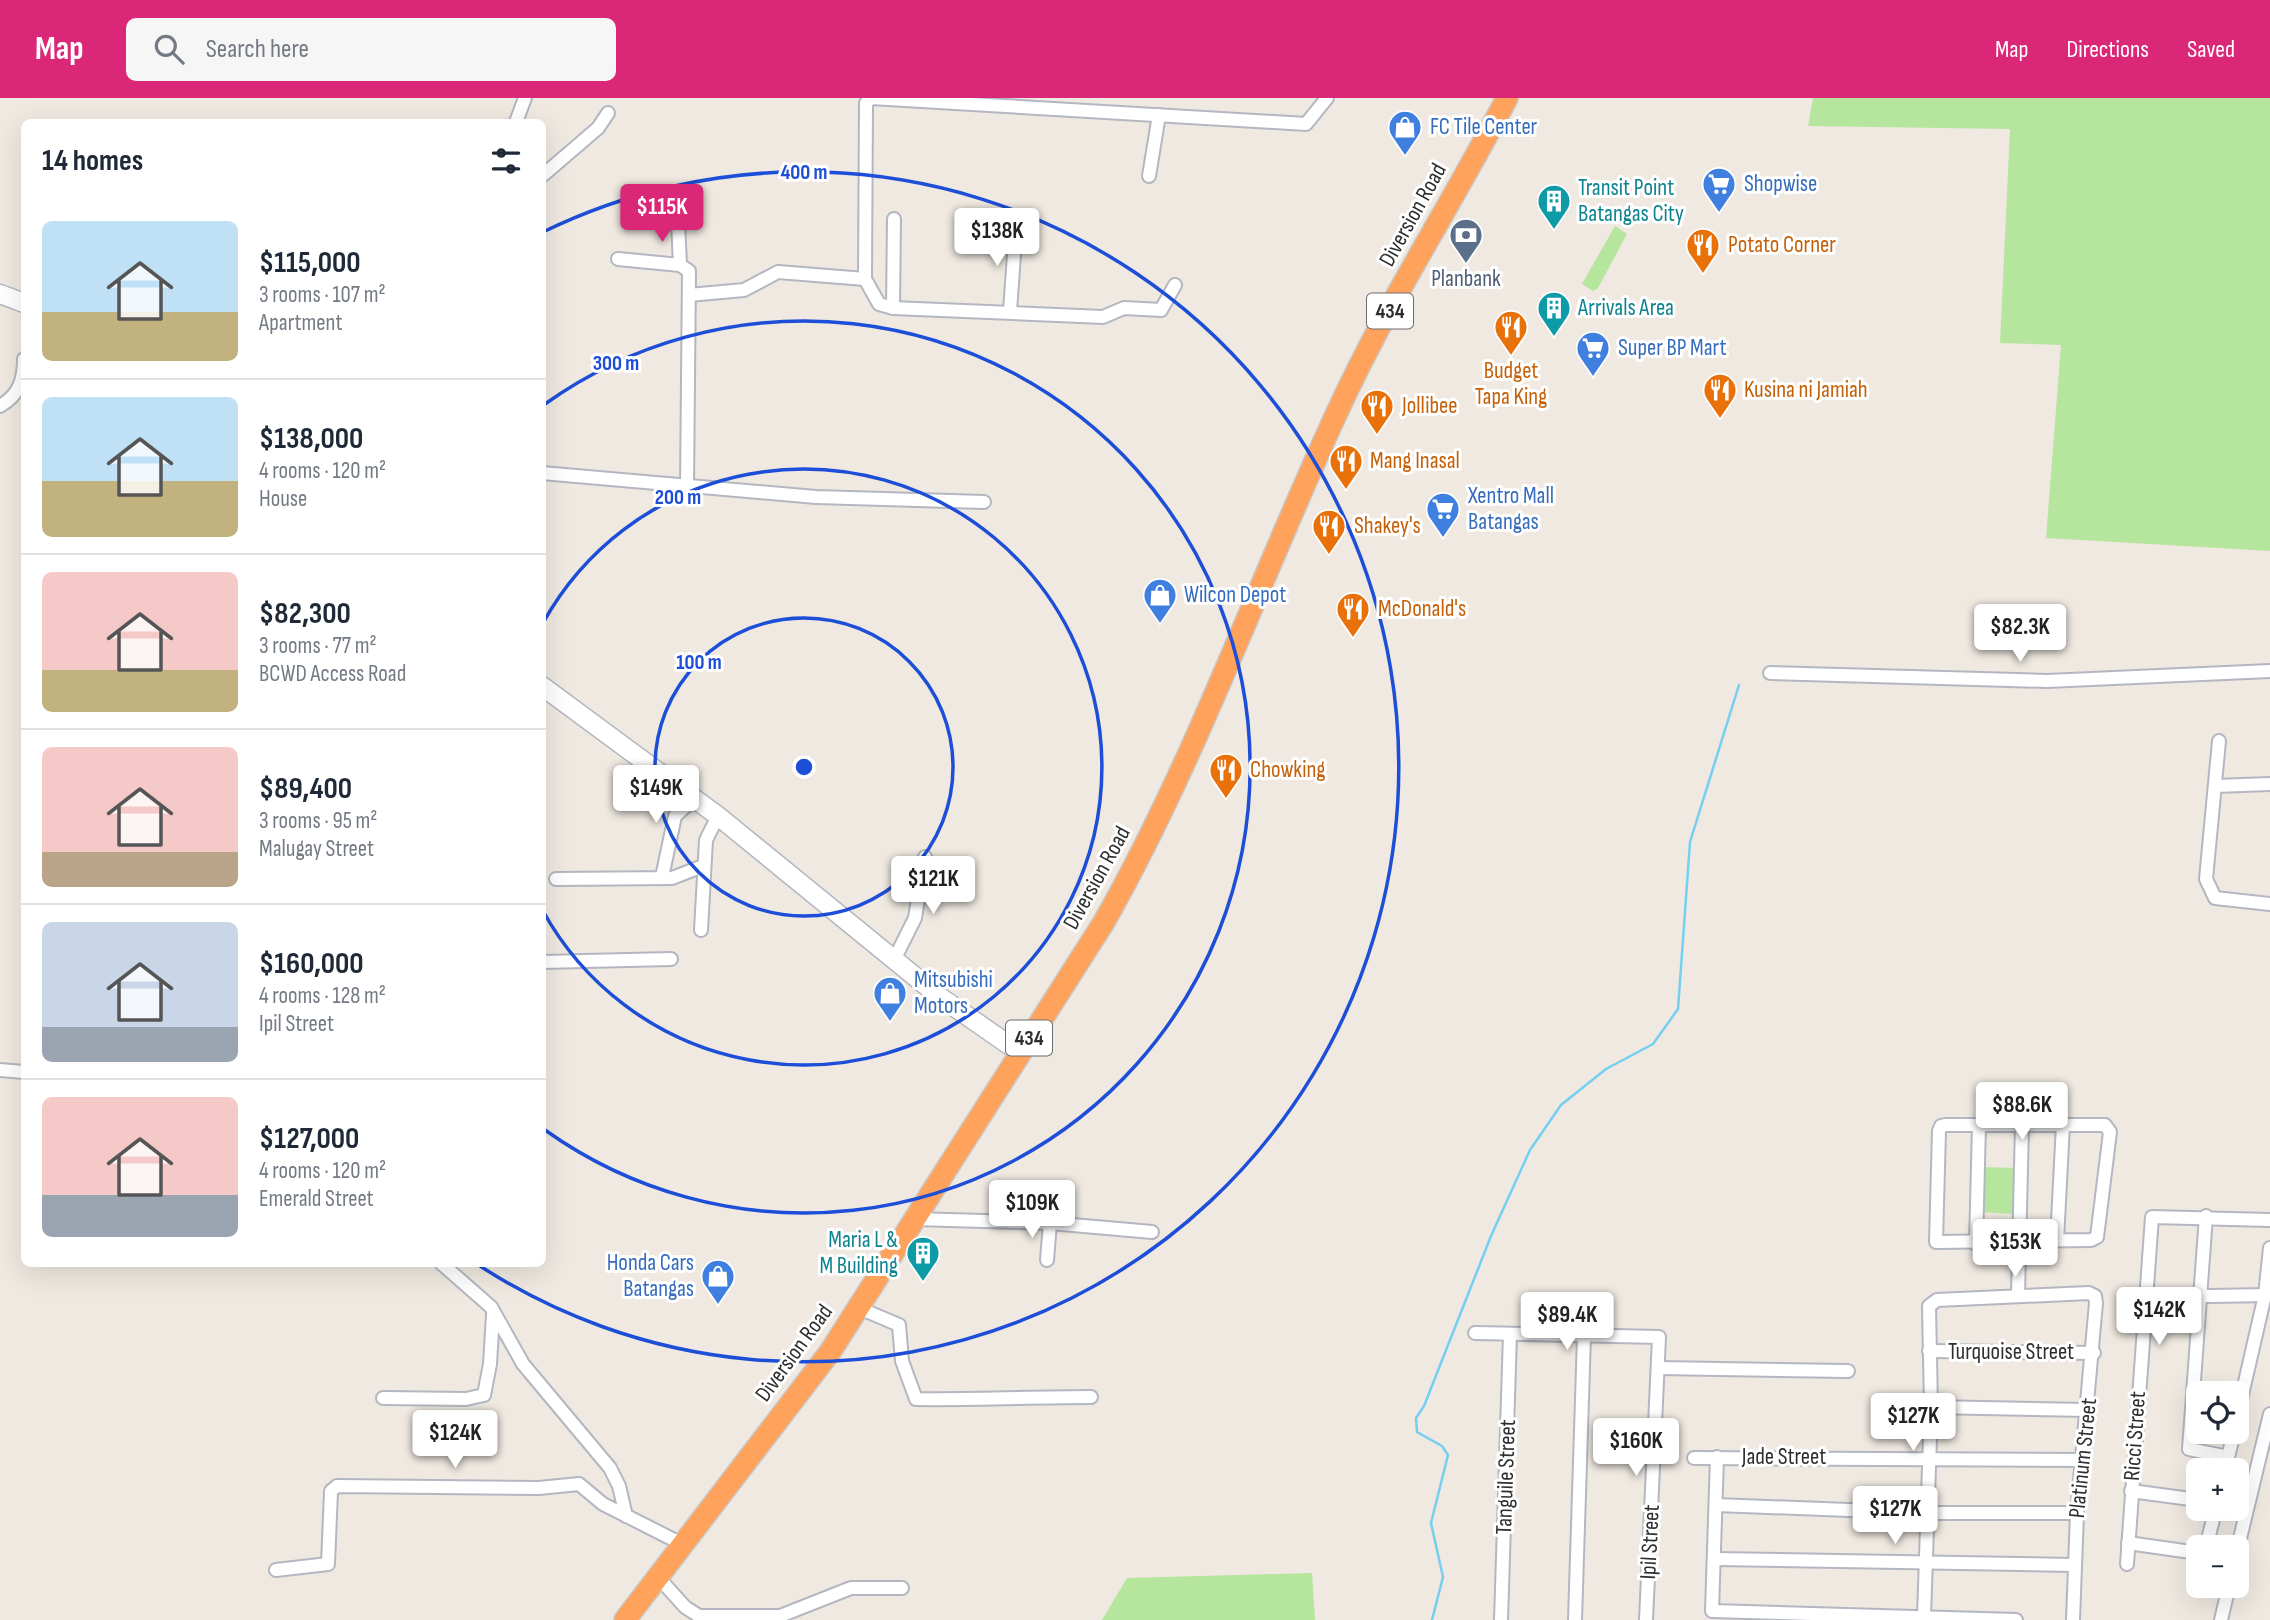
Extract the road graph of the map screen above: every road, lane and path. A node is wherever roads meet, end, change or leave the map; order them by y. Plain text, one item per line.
1 (525, 98) edge
2 (871, 98) edge
3 (1327, 98) edge
4 (1507, 98) edge
5 (1129, 105) edge
6 (608, 113) dead end
7 (1159, 115) junction
8 (517, 119) edge
9 (546, 173) edge
10 (1150, 176) dead end
11 (894, 219) dead end
12 (678, 222) dead end
13 (1016, 228) dead end
14 (618, 259) dead end
15 (680, 265) junction
16 (865, 279) junction
17 (1175, 285) dead end
18 (0, 294) edge
19 (689, 295) junction
20 (21, 302) edge
21 (893, 308) junction
22 (1010, 311) junction
23 (21, 383) edge
24 (0, 406) edge
25 (546, 473) edge
26 (687, 488) junction
27 (984, 502) dead end
28 (2270, 671) edge
29 (1770, 673) dead end
30 (546, 689) edge
31 (2219, 741) dead end
32 (2270, 784) edge
33 (2215, 786) junction
34 (695, 798) junction
35 (718, 816) junction
36 (925, 856) dead end
37 (703, 866) junction
38 (662, 877) junction
39 (556, 879) dead end
40 (2270, 904) edge
41 (701, 930) dead end
42 (671, 959) dead end
43 (894, 960) junction
44 (546, 962) edge
45 (1019, 1052) junction
46 (0, 1070) edge
47 (21, 1072) edge
48 (1979, 1125) junction
49 (2022, 1125) junction
50 (2063, 1125) junction
51 (2207, 1216) junction
52 (914, 1219) junction
53 (2270, 1220) edge
54 (1050, 1223) junction
55 (1152, 1232) dead end
56 (2057, 1240) junction
57 (2017, 1242) junction
58 (1976, 1244) junction
59 (2270, 1248) edge
60 (1047, 1260) dead end
61 (445, 1267) edge
62 (2018, 1295) junction
63 (2267, 1295) edge
64 (2146, 1297) junction
65 (2200, 1297) junction
66 (859, 1308) junction
67 (493, 1314) junction
68 (1475, 1333) dead end
69 (1510, 1334) junction
70 (1584, 1336) junction
71 (1929, 1351) junction
72 (2094, 1353) junction
73 (1658, 1368) junction
74 (1848, 1371) dead end
75 (2246, 1381) edge
76 (1091, 1397) dead end
77 (383, 1398) dead end
78 (1930, 1407) junction
79 (2088, 1410) junction
80 (2270, 1414) edge
81 (2231, 1444) edge
82 (1717, 1457) junction
83 (2228, 1457) joint
84 (1693, 1458) dead end
85 (1929, 1458) junction
86 (2084, 1460) junction
87 (2131, 1491) junction
88 (2186, 1498) edge
89 (1716, 1505) junction
90 (1926, 1513) junction
91 (2077, 1513) junction
92 (626, 1516) junction
93 (2241, 1535) edge
94 (2128, 1543) junction
95 (682, 1544) junction
96 (2186, 1551) edge
97 (1714, 1559) junction
98 (1926, 1563) junction
99 (2127, 1564) dead end
100 (2075, 1565) junction
101 (276, 1570) dead end
102 (658, 1577) junction
103 (902, 1588) dead end
104 (2226, 1598) edge
105 (1924, 1617) junction
106 (625, 1620) edge
107 (1501, 1620) edge
108 (1575, 1620) edge
109 (1646, 1620) edge
110 (2016, 1620) edge
111 (2073, 1620) edge
112 (2221, 1620) edge

1 - 8 street
2 - 5 street
2 - 16 street
3 - 7 street
4 - 45 highway, Diversion Road / 434
5 - 7 street
6 - 9 street
7 - 10 street
11 - 21 street
12 - 15 street
13 - 22 street
14 - 15 street
15 - 19 street
16 - 19 street
16 - 21 street
17 - 22 street
18 - 20 street
19 - 26 street
21 - 22 street
23 - 24 street
25 - 26 street
26 - 27 street
28 - 29 street
30 - 34 street
31 - 33 street
32 - 33 street
33 - 40 street
34 - 35 street
34 - 38 street
35 - 37 street
35 - 43 street
36 - 43 street
37 - 38 street
37 - 41 street
38 - 39 street
42 - 44 street
43 - 45 street
45 - 52 highway, Diversion Road / 434
46 - 47 street
48 - 49 street
48 - 58 street
48 - 58 street
49 - 50 street
49 - 57 street
50 - 56 street
50 - 56 street
51 - 53 street, Ricci Street
51 - 64 street, Ricci Street
51 - 65 street
52 - 54 street
52 - 66 highway, Diversion Road / 434
54 - 55 street
54 - 60 street
56 - 57 street
57 - 58 street
57 - 62 street
59 - 63 street
61 - 67 street
62 - 71 street
62 - 72 street, Platinum Street
63 - 65 street
63 - 75 street
64 - 65 street
64 - 87 street, Ricci Street
65 - 83 street
66 - 76 street
66 - 95 highway, Diversion Road / 434
67 - 77 street
67 - 92 street
68 - 69 street
69 - 70 street
69 - 107 street, Tanguile Street
70 - 73 street, Ipil Street
70 - 108 street
71 - 72 street, Turquoise Street
71 - 78 street
72 - 79 street, Platinum Street
73 - 74 street
73 - 109 street, Ipil Street
78 - 79 street
78 - 85 street
79 - 86 street, Platinum Street
80 - 93 street
81 - 83 street
82 - 84 street, Jade Street
82 - 85 street, Jade Street
82 - 89 street
85 - 86 street, Jade Street
85 - 90 street
86 - 91 street, Platinum Street
87 - 88 street
87 - 94 street, Ricci Street
89 - 90 street
89 - 97 street
90 - 91 street
90 - 98 street
91 - 100 street, Platinum Street
92 - 95 street
92 - 101 street
94 - 96 street
94 - 99 street, Ricci Street
95 - 102 highway, Diversion Road / 434
97 - 98 street
97 - 105 street
98 - 100 street
98 - 105 street
100 - 111 street, Platinum Street
102 - 103 street
102 - 106 highway, Diversion Road / 434
104 - 112 street
105 - 110 street

